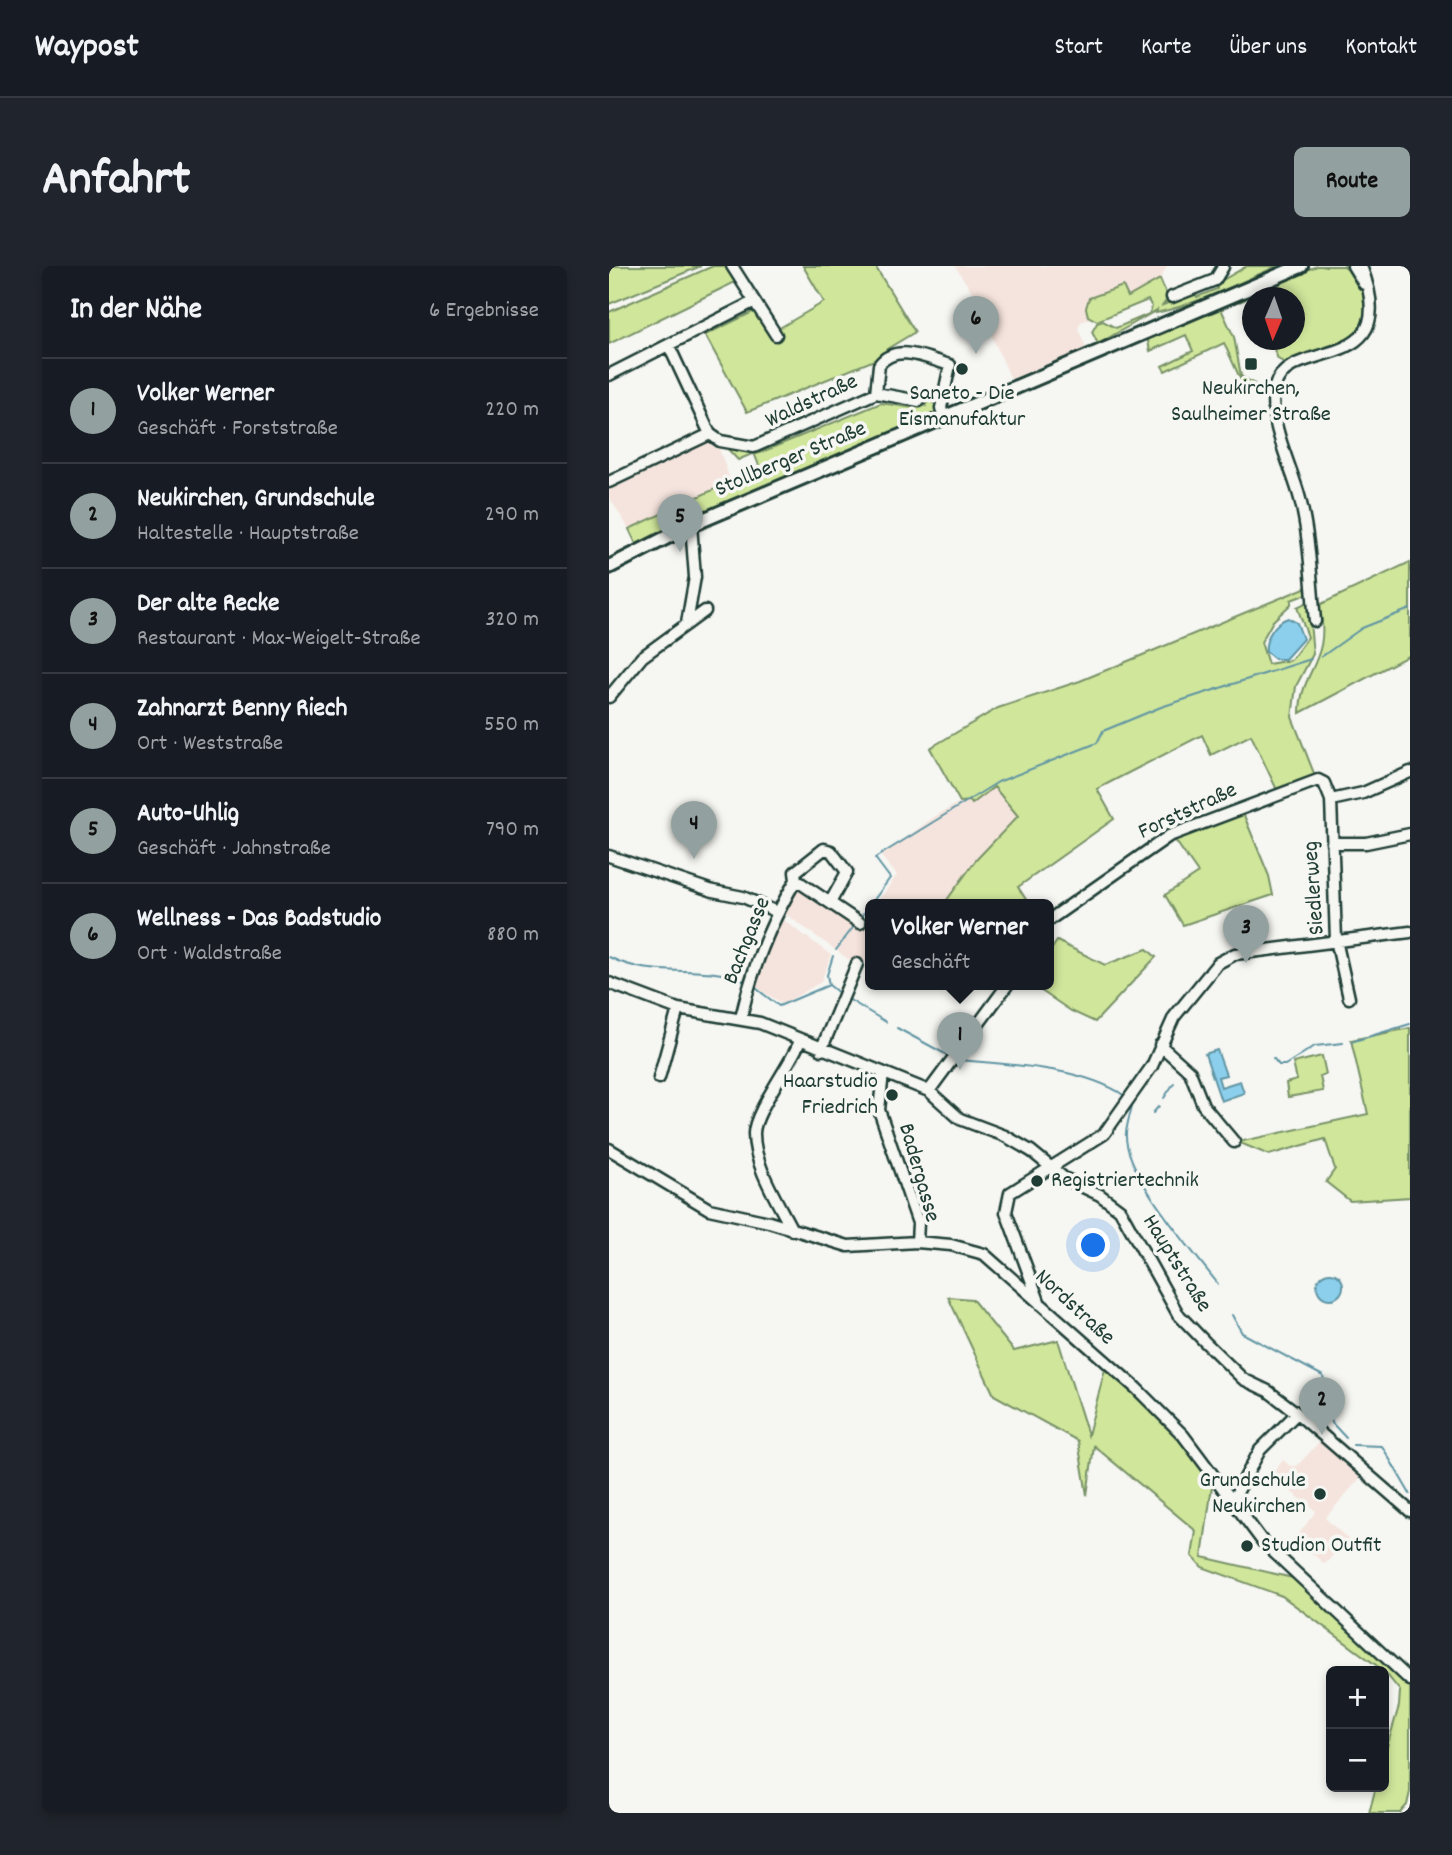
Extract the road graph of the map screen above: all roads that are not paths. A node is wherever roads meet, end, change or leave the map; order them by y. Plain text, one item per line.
1 (732, 266) edge
2 (1224, 266) edge
3 (1301, 266) edge
4 (1353, 266) edge
5 (1361, 266) edge
6 (1366, 288) junction
7 (1172, 297) dead end
8 (753, 302) junction
9 (776, 335) dead end
10 (669, 346) junction
11 (609, 375) edge
12 (876, 393) junction
13 (919, 401) dead end
14 (944, 418) junction
15 (710, 434) junction
16 (609, 482) edge
17 (691, 525) junction
18 (609, 567) edge
19 (705, 611) dead end
20 (1315, 621) dead end
21 (687, 623) junction
22 (609, 697) edge
23 (1410, 772) edge
24 (1331, 800) junction
25 (1410, 834) edge
26 (1332, 843) junction
27 (609, 856) edge
28 (796, 880) junction
29 (831, 901) junction
30 (777, 912) junction
31 (1054, 916) edge
32 (857, 921) dead end
33 (1410, 932) edge
34 (1336, 940) junction
35 (857, 964) dead end
36 (609, 983) edge
37 (1004, 990) edge
38 (1349, 998) dead end
39 (678, 1009) junction
40 (741, 1018) junction
41 (800, 1041) junction
42 (1160, 1045) junction
43 (821, 1050) junction
44 (883, 1073) junction
45 (659, 1078) dead end
46 (929, 1091) junction
47 (1234, 1142) dead end
48 (609, 1149) edge
49 (1053, 1167) junction
50 (792, 1230) junction
51 (917, 1242) junction
52 (1042, 1307) junction
53 (1297, 1413) junction
54 (1233, 1500) junction
55 (1410, 1511) edge
56 (1410, 1680) edge

1 - 8 street
2 - 7 street
3 - 14 main road, Stollberger Straße
4 - 6 street
5 - 6 street
6 - 20 street
8 - 9 street
8 - 10 street
10 - 11 street
10 - 15 street
12 - 13 street, Waldstraße
12 - 14 street, Waldstraße
12 - 15 street, Waldstraße
14 - 17 main road, Stollberger Straße
15 - 16 street
17 - 18 main road, Stollberger Straße
17 - 21 street
19 - 21 street
21 - 22 street
23 - 24 street
24 - 26 street, Siedlerweg
24 - 31 street, Forststraße
25 - 26 street
26 - 34 street, Siedlerweg
27 - 30 street
28 - 29 street, Bachgasse
28 - 29 street, Bachgasse
28 - 30 street, Bachgasse
29 - 32 street, Bachgasse
30 - 40 street, Bachgasse
33 - 34 street
34 - 38 street, Siedlerweg
34 - 42 street
35 - 43 street
36 - 39 street, Hauptstraße
37 - 46 street
39 - 40 street, Hauptstraße
39 - 45 street
40 - 41 street, Hauptstraße
41 - 43 street, Hauptstraße
41 - 50 street
42 - 47 street
42 - 49 street
43 - 44 street, Hauptstraße
44 - 46 street, Hauptstraße
44 - 51 street, Badergasse
46 - 49 street, Hauptstraße
48 - 50 street, Nordstraße
49 - 52 street
49 - 53 street, Hauptstraße
50 - 51 street, Nordstraße
51 - 52 street, Nordstraße
52 - 54 street, Nordstraße
53 - 54 street
53 - 55 street, Hauptstraße
54 - 56 street, Nordstraße

